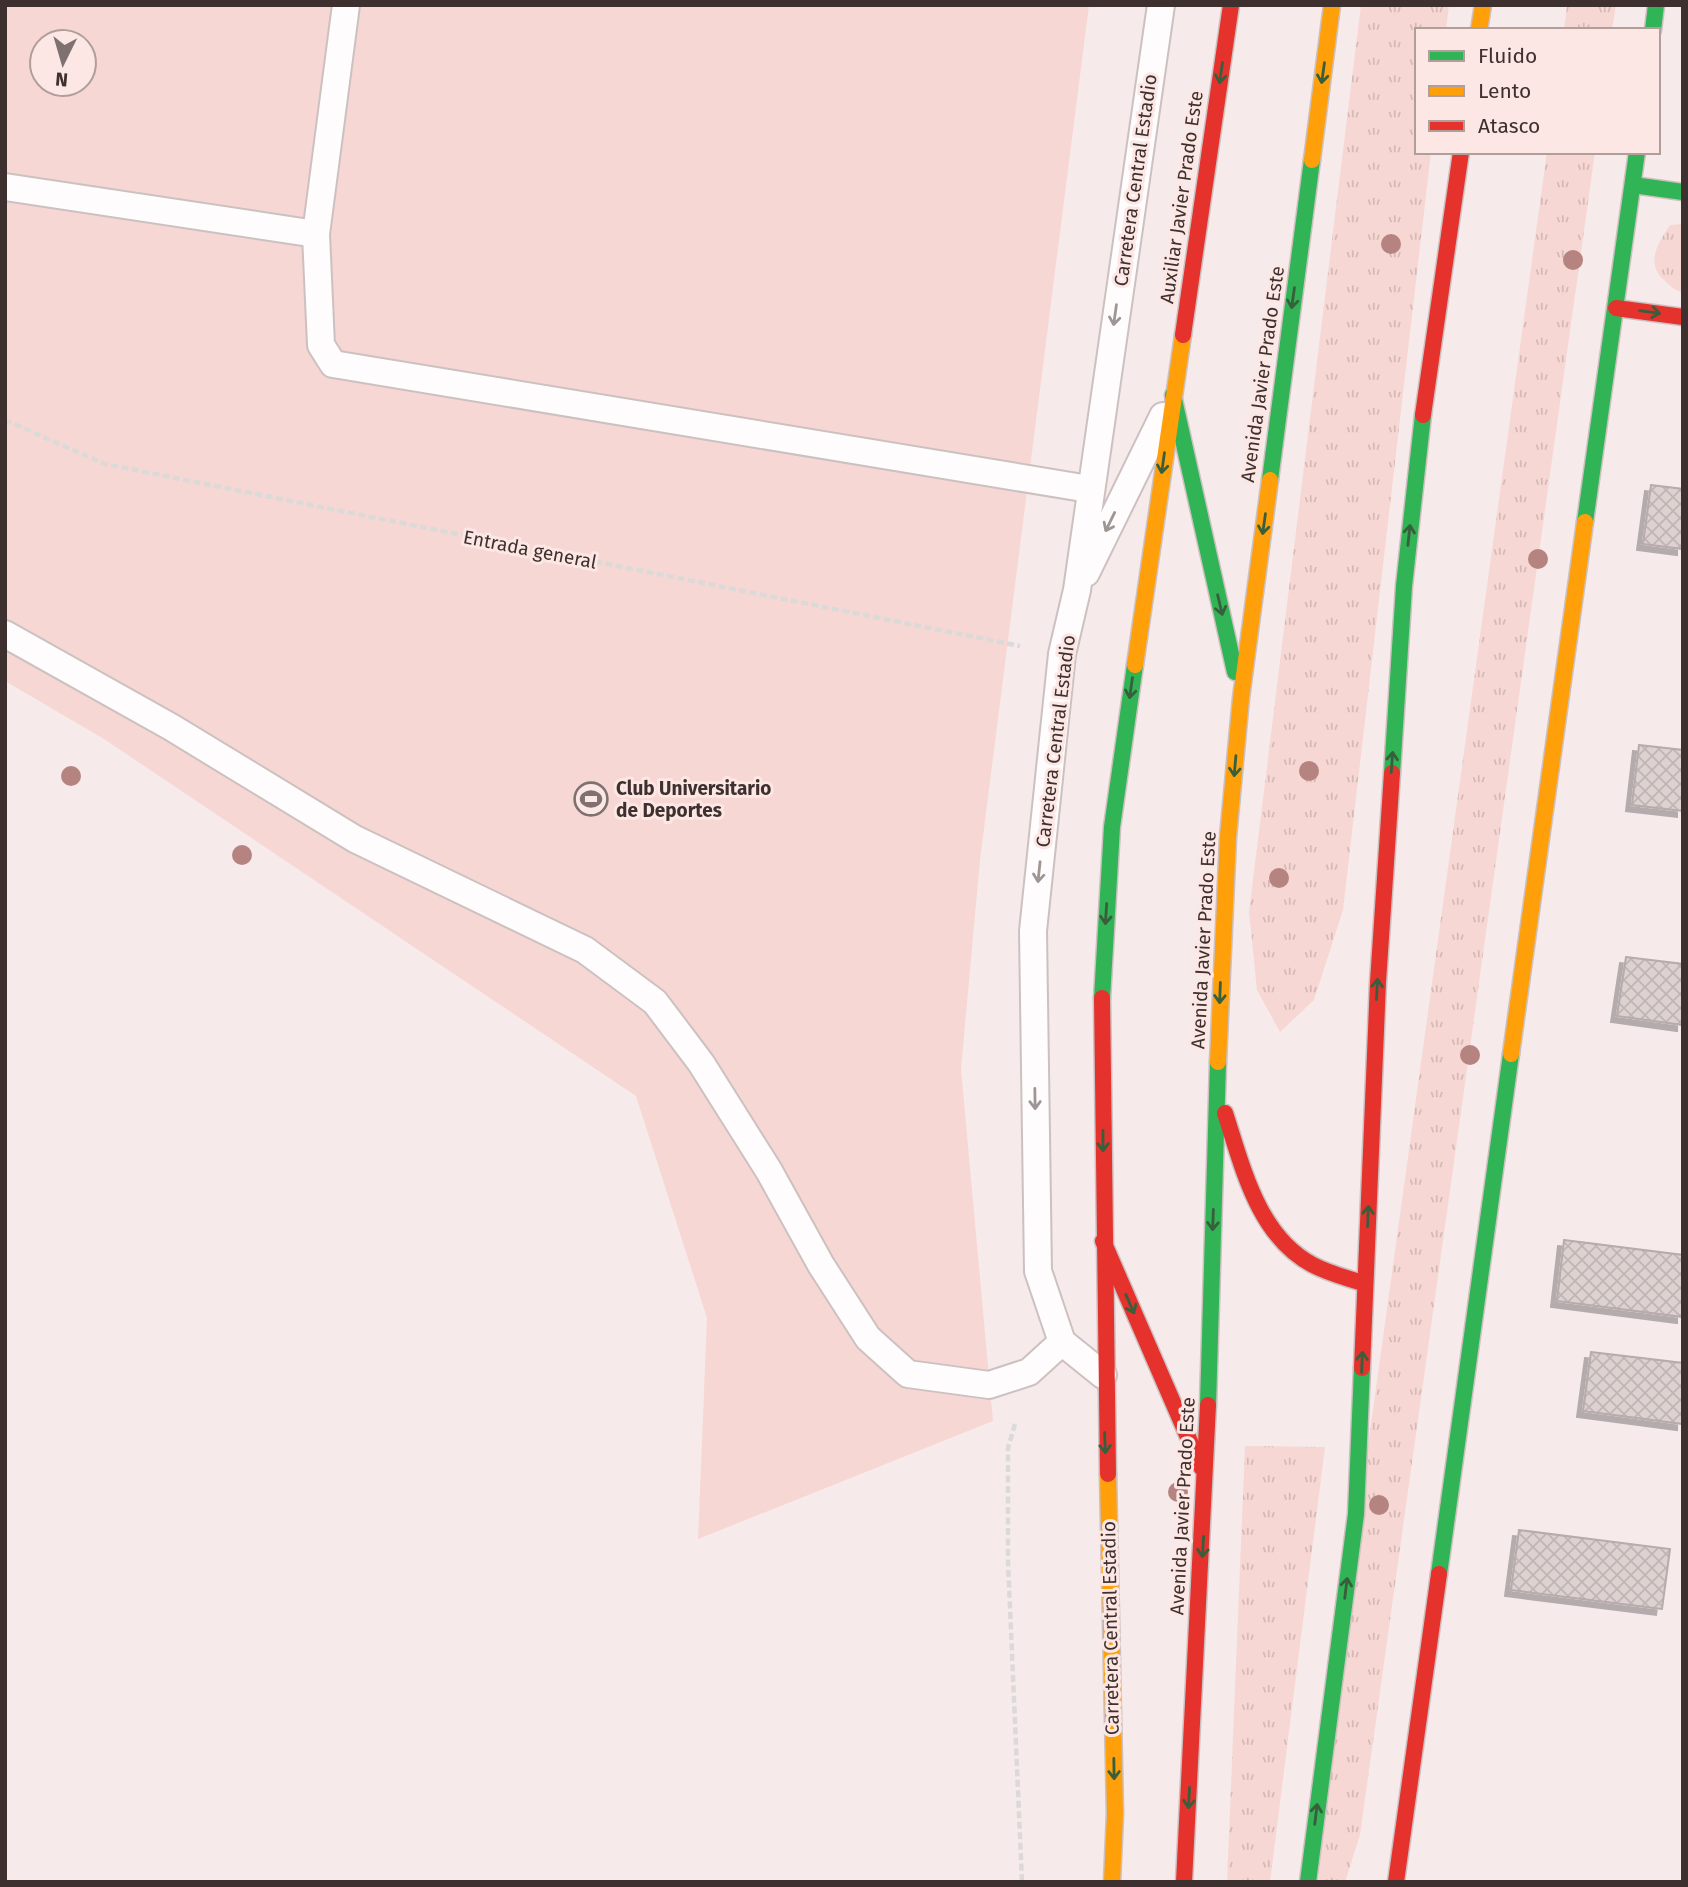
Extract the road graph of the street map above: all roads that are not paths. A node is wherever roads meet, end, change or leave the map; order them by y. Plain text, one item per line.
1 (346, 5) edge
2 (1161, 5) edge
3 (1231, 5) edge
4 (1332, 5) edge
5 (1483, 5) edge
6 (1656, 5) edge
7 (1479, 28) edge
8 (1653, 28) edge
9 (1461, 154) edge
10 (1637, 154) edge
11 (1633, 185) junction
12 (5, 187) edge
13 (1683, 192) edge
14 (316, 234) junction
15 (1616, 308) junction
16 (1683, 317) edge
17 (1173, 395) junction
18 (1089, 489) junction
19 (1077, 590) junction
20 (5, 634) edge
21 (1241, 698) junction
22 (1217, 1088) junction
23 (1103, 1241) junction
24 (1365, 1284) junction
25 (1062, 1342) junction
26 (1103, 1375) junction
27 (1206, 1479) junction
28 (1112, 1882) edge
29 (1184, 1882) edge
30 (1308, 1882) edge
31 (1396, 1882) edge

1 - 14 lane
2 -> 18 lane, Carretera Central Estadio
3 -> 17 main road, Auxiliar Javier Prado Este
4 -> 21 main road, Avenida Javier Prado Este
5 - 7 main road
6 - 8 main road
24 -> 9 main road
10 - 11 main road
11 - 13 main road
11 - 15 main road
12 - 14 lane
14 - 18 lane
15 -> 16 main road
15 - 31 main road
17 -> 19 lane
17 -> 21 main road
17 -> 23 main road, Carretera Central Estadio
18 - 19 lane, Carretera Central Estadio
19 -> 25 lane, Carretera Central Estadio
20 - 25 lane
21 -> 22 main road, Avenida Javier Prado Este
22 - 24 main road
22 -> 27 main road, Avenida Javier Prado Este
23 - 26 main road, Carretera Central Estadio
23 -> 27 main road
30 -> 24 main road
25 - 26 lane
26 -> 28 main road, Carretera Central Estadio
27 -> 29 main road, Avenida Javier Prado Este

